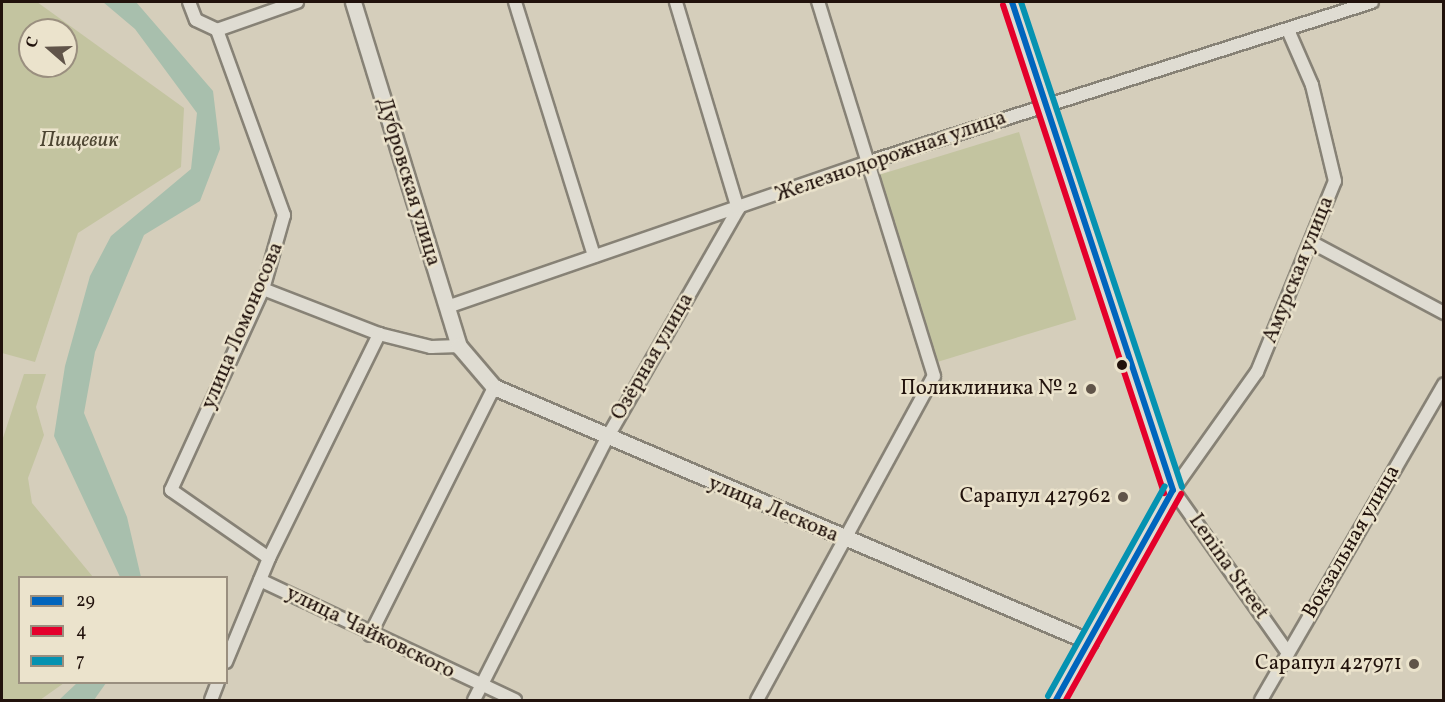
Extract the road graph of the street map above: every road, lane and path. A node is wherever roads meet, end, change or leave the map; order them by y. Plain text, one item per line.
1 (189, 2) edge
2 (297, 2) edge
3 (353, 2) edge
4 (515, 2) edge
5 (676, 2) edge
6 (818, 2) edge
7 (1012, 2) edge
8 (1372, 2) edge
9 (217, 30) junction
10 (1288, 30) junction
11 (1045, 105) junction
12 (866, 163) junction
13 (738, 209) junction
14 (1312, 243) junction
15 (594, 256) junction
16 (263, 289) junction
17 (447, 307) junction
18 (1443, 313) edge
19 (379, 334) junction
20 (459, 346) junction
21 (468, 360) joint
22 (1443, 384) edge
23 (494, 387) junction
24 (607, 438) junction
25 (1173, 490) junction
26 (847, 542) junction
27 (269, 558) junction
28 (260, 579) junction
29 (370, 634) junction
30 (1090, 642) junction
31 (1288, 653) junction
32 (228, 657) edge
33 (217, 684) edge
34 (481, 686) junction
35 (211, 700) edge
36 (474, 700) edge
37 (515, 700) edge
38 (758, 700) edge
39 (1056, 700) edge
40 (1261, 700) edge

1 - 9 street
2 - 9 street
3 - 17 street, Дубровская улица
4 - 15 street
5 - 13 street
6 - 12 street
7 - 11 main road, Lenina Street
8 - 10 street, Железнодорожная улица
9 - 16 street, улица Ломоносова
10 - 11 street, Железнодорожная улица
10 - 14 street, Амурская улица
11 - 12 street, Железнодорожная улица
11 - 25 main road, Lenina Street
12 - 13 street, Железнодорожная улица
12 - 26 street
13 - 15 street, Железнодорожная улица
13 - 24 street, Озёрная улица
14 - 18 street
14 - 25 street, Амурская улица
15 - 17 street, Железнодорожная улица
16 - 19 street
16 - 27 street, улица Ломоносова
17 - 20 street, Дубровская улица
19 - 20 street
19 - 27 street
20 - 21 street, Дубровская улица
21 - 23 street, улица Лескова
22 - 31 street, Вокзальная улица
23 - 24 street, улица Лескова
23 - 29 street
24 - 26 street, улица Лескова
24 - 34 street, Озёрная улица
25 - 30 main road
25 - 31 street, Lenina Street
26 - 30 street, улица Лескова
26 - 38 street
27 - 28 street
28 - 29 street, улица Чайковского
28 - 32 street
29 - 34 street, улица Чайковского
30 - 39 main road
31 - 40 street, Вокзальная улица
33 - 35 street
34 - 36 street, Озёрная улица
34 - 37 street, улица Чайковского

